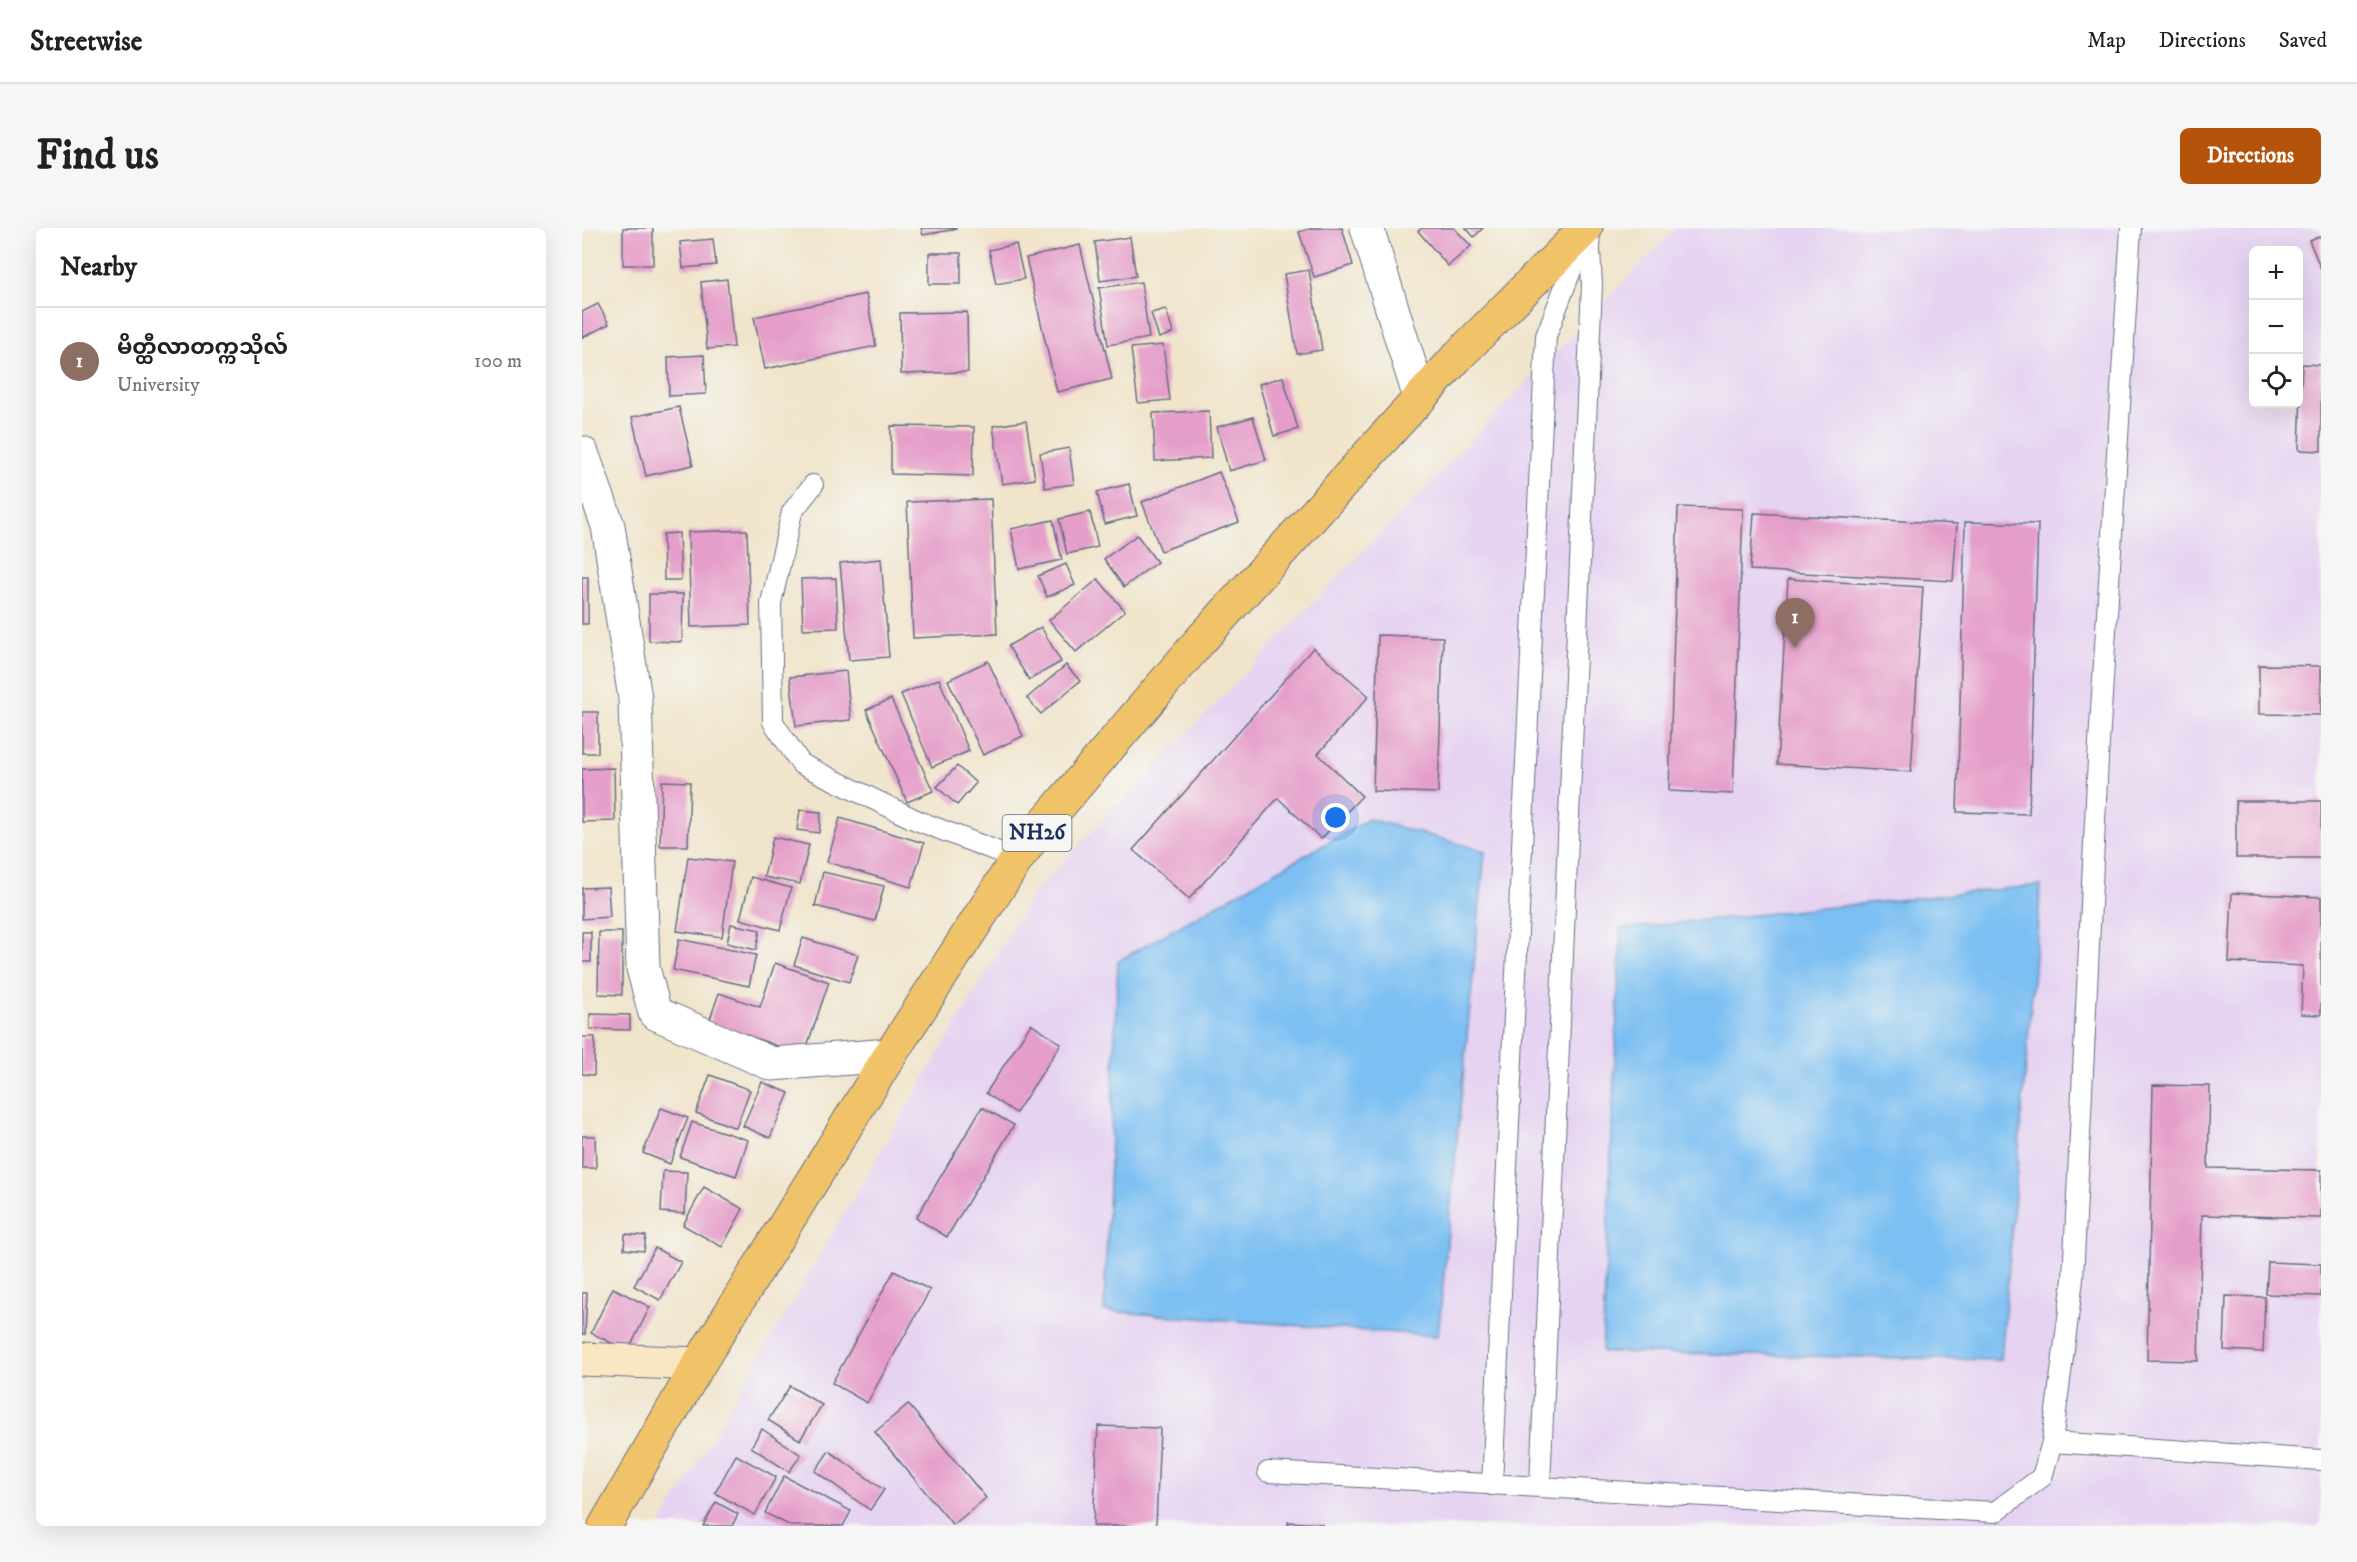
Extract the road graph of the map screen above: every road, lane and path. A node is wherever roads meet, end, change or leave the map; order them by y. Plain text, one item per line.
1 (1367, 228) edge
2 (1587, 228) edge
3 (2131, 228) edge
4 (1420, 398) junction
5 (582, 453) edge
6 (813, 485) dead end
7 (1017, 859) junction
8 (890, 1055) junction
9 (582, 1359) edge
10 (699, 1364) junction
11 (2052, 1442) junction
12 (2321, 1460) edge
13 (1268, 1472) dead end
14 (1492, 1485) junction
15 (1540, 1485) junction
16 (605, 1526) edge

1 - 4 street
2 - 4 highway, NH26
2 - 14 lane
2 - 15 lane
3 - 11 lane
4 - 7 highway, NH26
5 - 8 street
6 - 7 lane
7 - 8 highway, NH26
8 - 10 highway, NH26
9 - 10 street
10 - 16 highway, NH26
11 - 12 lane
11 - 15 lane
13 - 14 lane
14 - 15 lane

